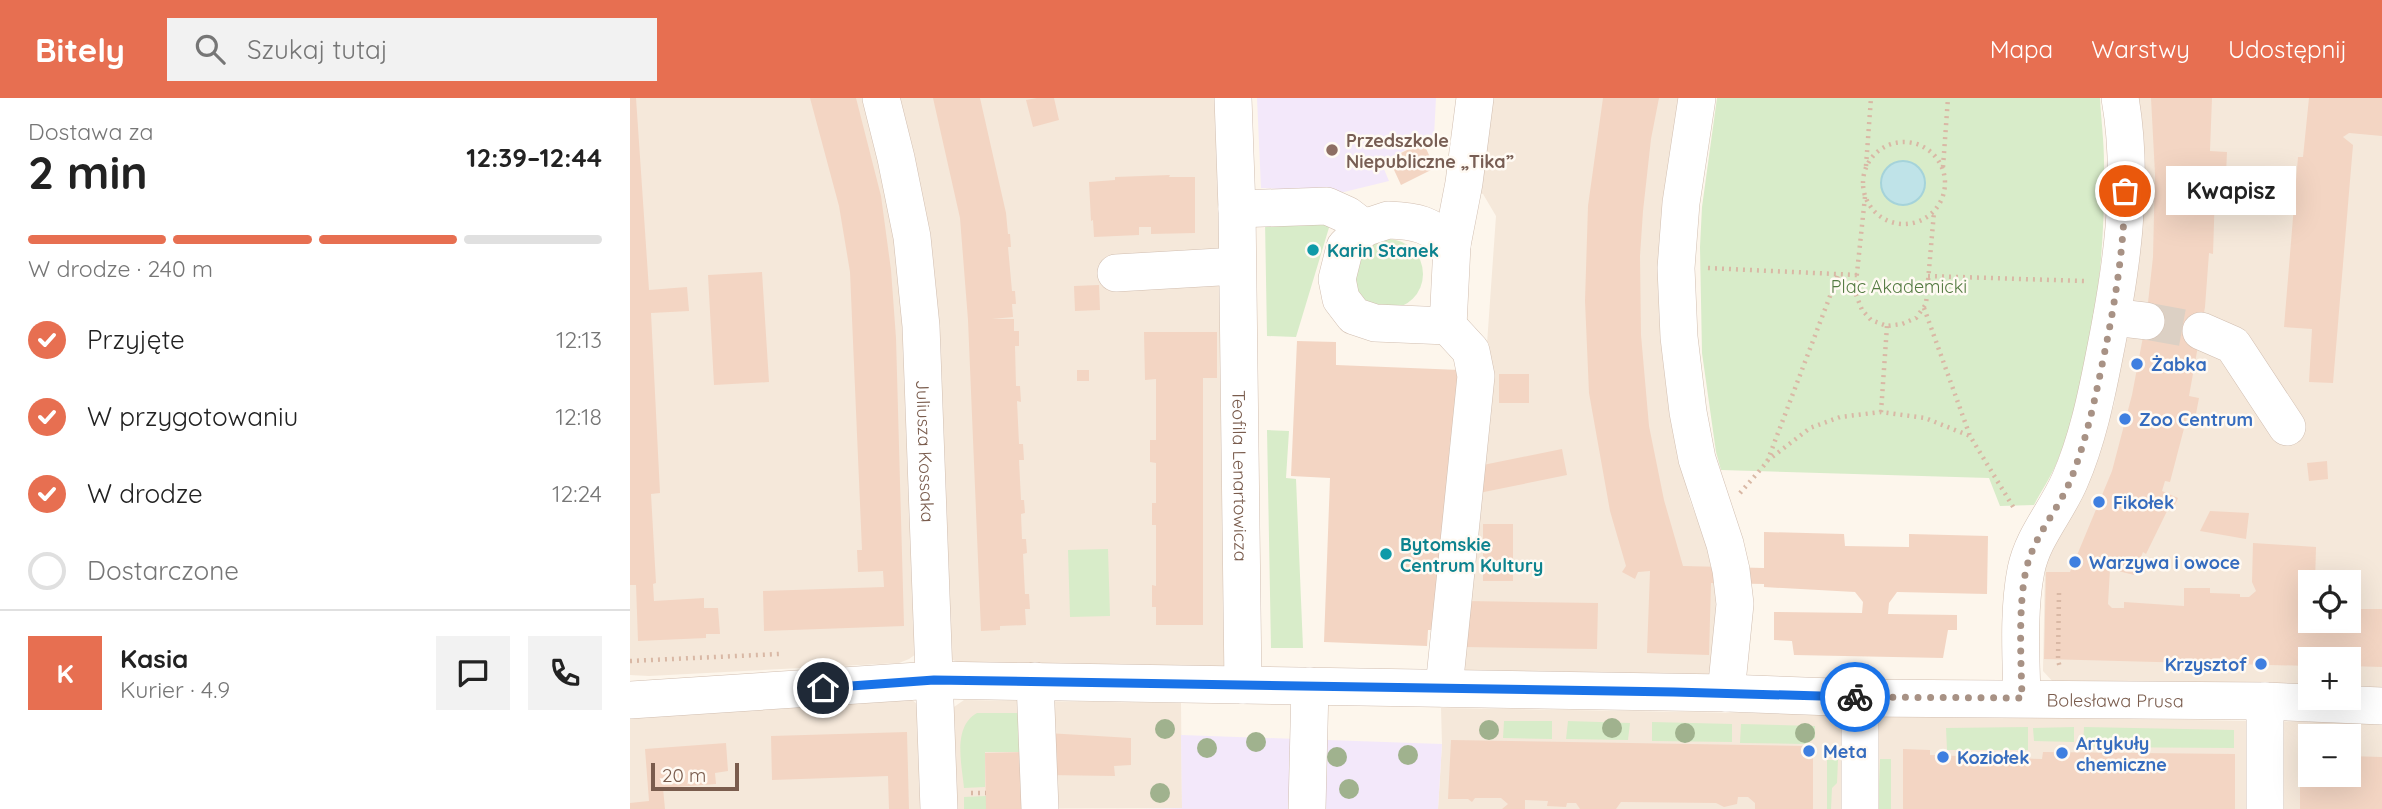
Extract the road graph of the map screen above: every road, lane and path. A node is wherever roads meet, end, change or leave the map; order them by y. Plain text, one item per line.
1 (881, 98) edge
2 (1233, 98) edge
3 (1475, 98) edge
4 (1697, 98) edge
5 (1871, 98) edge
6 (1948, 98) edge
7 (2120, 98) edge
8 (1866, 167) junction
9 (1943, 168) junction
10 (1865, 197) junction
11 (1237, 209) junction
12 (1934, 212) junction
13 (1363, 228) junction
14 (1452, 245) junction
15 (1708, 255) dead end
16 (1237, 265) junction
17 (1708, 268) junction
18 (1116, 272) dead end
19 (2089, 274) dead end
20 (1838, 275) junction
21 (1857, 275) junction
22 (1928, 276) junction
23 (1708, 281) dead end
24 (1923, 307) junction
25 (1887, 326) junction
26 (1448, 327) junction
27 (2201, 331) tunnel mouth
28 (1881, 412) junction
29 (2287, 426) dead end
30 (1970, 436) junction
31 (1767, 462) junction
32 (1733, 488) dead end
33 (2021, 511) dead end
34 (2059, 584) dead end
35 (2066, 673) dead end
36 (934, 680) junction
37 (1035, 681) junction
38 (1244, 685) junction
39 (1310, 686) junction
40 (1444, 688) junction
41 (1726, 693) junction
42 (1860, 698) junction
43 (2022, 698) junction
44 (630, 700) edge
45 (2266, 701) junction
46 (2382, 706) edge
47 (939, 809) edge
48 (1040, 809) edge
49 (1307, 809) edge
50 (1860, 809) edge
51 (2265, 809) edge

1 - 36 street, Juliusza Kossaka
2 - 11 street, Teofila Lenartowicza
3 - 14 street
4 - 41 street
5 - 8 path
6 - 9 path
7 - 43 street
8 - 9 path
8 - 10 path
9 - 12 path
10 - 12 path
10 - 21 path
11 - 13 street
11 - 16 street, Teofila Lenartowicza
12 - 22 path
13 - 14 street
13 - 26 street
14 - 26 street
15 - 17 path
16 - 18 street
16 - 38 street, Teofila Lenartowicza
17 - 20 path
17 - 23 path
19 - 22 path
20 - 21 path
20 - 31 path
21 - 25 path
22 - 24 path
24 - 25 path
24 - 30 path
25 - 28 path
26 - 40 street
27 - 29 street
28 - 30 path
28 - 31 path
30 - 33 path
31 - 32 path
34 - 35 path
36 - 37 street, Bolesława Prusa
36 - 44 street, Bolesława Prusa
36 - 47 street, Juliusza Kossaka
37 - 38 street, Bolesława Prusa
37 - 48 street
38 - 39 street, Bolesława Prusa
39 - 40 street, Bolesława Prusa
39 - 49 street
40 - 41 street, Bolesława Prusa
41 - 42 street, Bolesława Prusa
42 - 43 street, Bolesława Prusa
42 - 50 street
43 - 45 street, Bolesława Prusa
45 - 46 street, Bolesława Prusa
45 - 51 street

